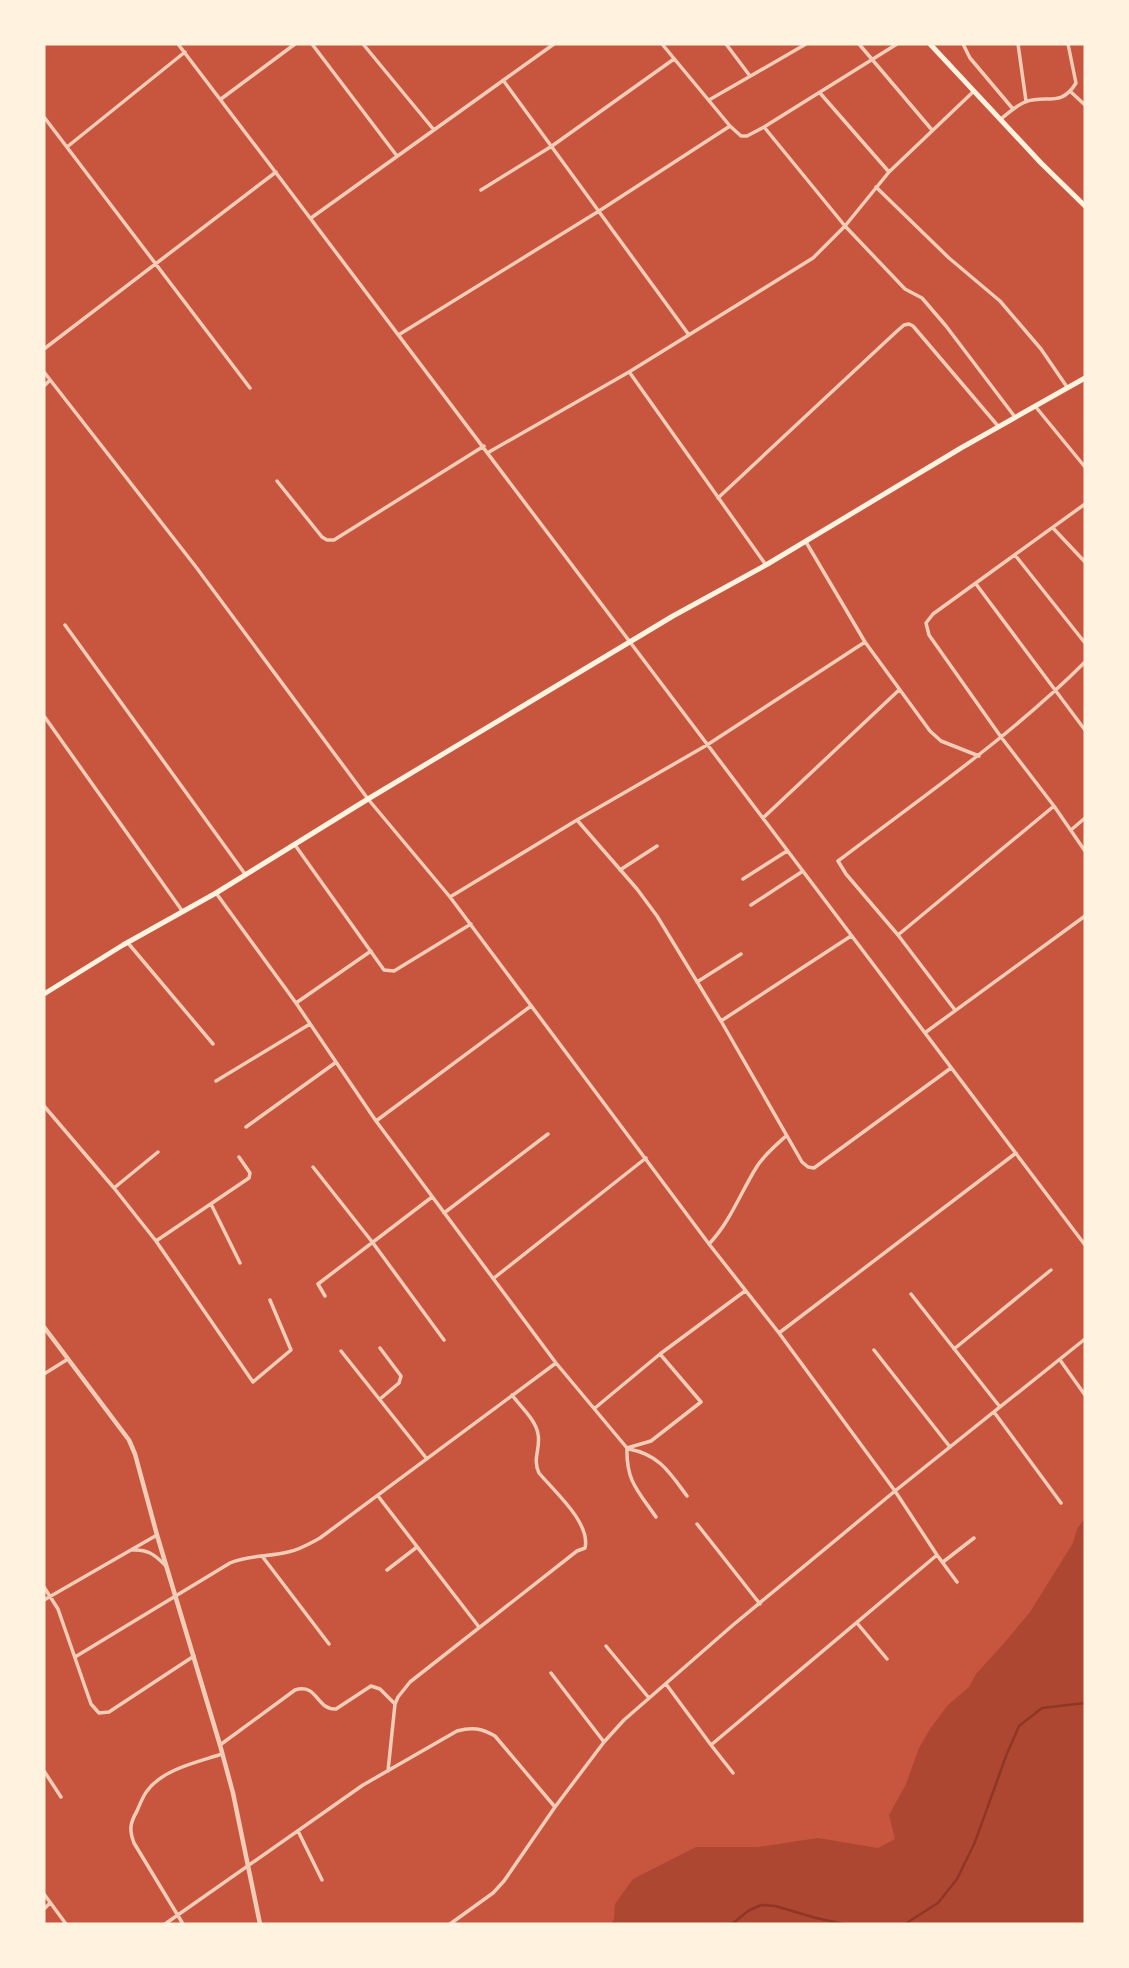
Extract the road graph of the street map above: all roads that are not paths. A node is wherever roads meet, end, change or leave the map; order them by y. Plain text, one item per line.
1 (178, 44) edge
2 (295, 44) edge
3 (312, 44) edge
4 (363, 44) edge
5 (554, 44) edge
6 (662, 44) edge
7 (726, 44) edge
8 (793, 44) edge
9 (806, 44) edge
10 (859, 44) edge
11 (897, 44) edge
12 (930, 44) edge
13 (963, 44) edge
14 (1018, 44) edge
15 (1068, 44) edge
16 (797, 49) junction
17 (185, 52) junction
18 (674, 58) junction
19 (872, 59) junction
20 (750, 76) junction
21 (503, 80) junction
22 (974, 91) junction
23 (1071, 92) junction
24 (820, 93) junction
25 (221, 100) junction
26 (709, 100) junction
27 (1026, 102) junction
28 (1085, 105) edge
29 (1013, 109) junction
30 (44, 117) edge
31 (1000, 119) junction
32 (730, 126) junction
33 (764, 127) junction
34 (434, 130) junction
35 (932, 131) junction
36 (551, 146) junction
37 (67, 147) junction
38 (397, 156) junction
39 (276, 172) junction
40 (889, 172) junction
41 (876, 187) junction
42 (481, 190) dead end
43 (1085, 206) edge
44 (599, 211) junction
45 (311, 218) junction
46 (845, 226) junction
47 (156, 264) junction
48 (399, 334) junction
49 (689, 335) junction
50 (44, 349) edge
51 (44, 372) edge
52 (629, 372) junction
53 (1085, 378) edge
54 (50, 380) junction
55 (44, 386) edge
56 (250, 388) dead end
57 (1068, 389) junction
58 (1035, 406) junction
59 (1015, 417) junction
60 (998, 426) junction
61 (485, 446) junction
62 (489, 452) junction
63 (1085, 467) edge
64 (277, 481) dead end
65 (718, 498) junction
66 (1085, 504) edge
67 (1053, 528) junction
68 (805, 540) junction
69 (1015, 555) junction
70 (1085, 562) edge
71 (766, 565) junction
72 (976, 584) junction
73 (65, 625) dead end
74 (865, 642) junction
75 (1085, 642) edge
76 (631, 643) junction
77 (1085, 662) edge
78 (899, 690) junction
79 (1056, 691) junction
80 (44, 716) edge
81 (1085, 730) edge
82 (1001, 737) junction
83 (707, 745) junction
84 (979, 756) junction
85 (368, 799) junction
86 (1054, 806) junction
87 (763, 818) junction
88 (1085, 818) edge
89 (577, 820) junction
90 (1071, 830) junction
91 (294, 844) junction
92 (657, 846) dead end
93 (787, 851) junction
94 (1085, 851) edge
95 (620, 870) junction
96 (803, 871) junction
97 (245, 874) junction
98 (743, 879) dead end
99 (216, 892) junction
100 (450, 897) junction
101 (751, 905) dead end
102 (183, 912) junction
103 (1085, 916) edge
104 (471, 924) junction
105 (898, 935) junction
106 (852, 936) junction
107 (128, 943) junction
108 (371, 951) junction
109 (741, 954) dead end
110 (697, 982) junction
111 (44, 994) edge
112 (296, 1003) junction
113 (531, 1006) junction
114 (955, 1010) junction
115 (721, 1021) junction
116 (310, 1024) junction
117 (925, 1033) junction
118 (213, 1044) dead end
119 (335, 1062) junction
120 (951, 1068) junction
121 (216, 1081) dead end
122 (44, 1106) edge
123 (376, 1121) junction
124 (246, 1127) dead end
125 (548, 1134) dead end
126 (786, 1136) junction
127 (158, 1152) dead end
128 (1016, 1153) junction
129 (239, 1157) dead end
130 (646, 1158) junction
131 (313, 1167) dead end
132 (114, 1188) junction
133 (432, 1196) junction
134 (211, 1203) junction
135 (444, 1213) junction
136 (156, 1241) junction
137 (373, 1243) junction
138 (709, 1244) junction
139 (1085, 1245) edge
140 (240, 1263) dead end
141 (1051, 1270) dead end
142 (493, 1279) junction
143 (746, 1290) junction
144 (911, 1294) dead end
145 (326, 1296) dead end
146 (270, 1300) dead end
147 (44, 1327) edge
148 (779, 1333) junction
149 (1085, 1339) edge
150 (444, 1340) dead end
151 (380, 1348) dead end
152 (954, 1349) junction
153 (874, 1350) dead end
154 (341, 1351) dead end
155 (660, 1354) junction
156 (68, 1359) junction
157 (1060, 1360) junction
158 (556, 1363) junction
159 (44, 1374) edge
160 (512, 1395) junction
161 (1085, 1395) edge
162 (380, 1399) junction
163 (1000, 1407) junction
164 (595, 1408) junction
165 (994, 1412) junction
166 (950, 1447) junction
167 (627, 1448) junction
168 (426, 1459) junction
169 (895, 1491) junction
170 (378, 1496) junction
171 (687, 1496) dead end
172 (1061, 1503) dead end
173 (656, 1517) dead end
174 (697, 1524) dead end
175 (157, 1535) junction
176 (974, 1538) dead end
177 (417, 1547) junction
178 (130, 1550) junction
179 (937, 1555) junction
180 (262, 1556) junction
181 (943, 1562) junction
182 (167, 1567) junction
183 (387, 1570) dead end
184 (957, 1582) dead end
185 (44, 1587) edge
186 (50, 1596) junction
187 (176, 1596) junction
188 (44, 1600) edge
189 (760, 1604) junction
190 (857, 1623) junction
191 (479, 1627) junction
192 (329, 1644) dead end
193 (606, 1646) dead end
194 (194, 1656) junction
195 (75, 1657) junction
196 (887, 1659) dead end
197 (551, 1673) dead end
198 (666, 1684) junction
199 (649, 1698) junction
200 (396, 1704) junction
201 (604, 1742) junction
202 (220, 1745) junction
203 (711, 1745) junction
204 (222, 1754) junction
205 (44, 1771) edge
206 (387, 1771) junction
207 (733, 1773) dead end
208 (61, 1797) dead end
209 (555, 1807) junction
210 (298, 1831) junction
211 (248, 1866) junction
212 (322, 1880) dead end
213 (44, 1894) edge
214 (50, 1903) junction
215 (44, 1909) edge
216 (178, 1916) junction
217 (456, 1922) edge
218 (66, 1924) edge
219 (165, 1924) edge
220 (183, 1924) edge
221 (260, 1924) edge
222 (450, 1924) edge

1 - 17 street
2 - 25 street
3 - 38 street
4 - 34 street
5 - 21 street
6 - 18 street
7 - 20 street
8 - 16 street
9 - 16 street
10 - 19 street
11 - 19 street
12 - 22 main road
13 - 29 street
14 - 27 street
15 - 23 street
16 - 20 street
17 - 25 street
17 - 37 street
18 - 26 street
18 - 36 street
19 - 24 street
19 - 35 street
20 - 26 street
21 - 34 street
21 - 36 street
22 - 31 main road
22 - 35 street
23 - 27 street
23 - 28 street
24 - 33 street
24 - 40 street
25 - 39 street
26 - 32 street
27 - 29 street
29 - 31 street
30 - 37 street
31 - 43 main road
32 - 33 street
32 - 44 street
33 - 46 street
34 - 38 street
35 - 40 street
36 - 42 street
36 - 44 street
37 - 47 street
38 - 45 street
39 - 45 street
39 - 47 street
40 - 41 street
41 - 46 street
41 - 57 street
44 - 48 street
44 - 49 street
45 - 48 street
46 - 49 street
46 - 59 street
47 - 50 street
47 - 56 street
48 - 61 street
49 - 52 street
51 - 54 street
52 - 62 street
52 - 65 street
53 - 57 main road
54 - 55 street
54 - 85 street
57 - 58 main road
58 - 59 main road
58 - 63 street
59 - 60 main road
60 - 65 street
60 - 68 main road
61 - 62 street
61 - 64 street
62 - 76 street
65 - 71 street
66 - 67 street
67 - 69 street
67 - 70 street
68 - 71 main road
68 - 74 street
69 - 72 street
69 - 75 street
71 - 76 main road
72 - 79 street
72 - 82 street
73 - 97 street
74 - 78 street
74 - 83 street
76 - 83 street
76 - 85 main road
77 - 79 street
78 - 84 street
78 - 87 street
79 - 81 street
79 - 82 street
80 - 102 street
82 - 84 street
82 - 86 street
83 - 87 street
83 - 89 street
84 - 105 street
85 - 91 main road
85 - 100 street
86 - 90 street
86 - 105 street
87 - 93 street
88 - 90 street
89 - 95 street
89 - 100 street
90 - 94 street
91 - 97 main road
91 - 108 street
92 - 95 street
93 - 96 street
93 - 98 street
95 - 110 street
96 - 101 street
96 - 106 street
97 - 99 main road
99 - 102 main road
99 - 112 street
100 - 104 street
102 - 107 main road
103 - 114 street
104 - 108 street
104 - 113 street
105 - 114 street
106 - 115 street
106 - 117 street
107 - 111 main road
107 - 118 street
108 - 112 street
109 - 110 street
110 - 115 street
112 - 116 street
113 - 123 street
113 - 130 street
114 - 117 street
115 - 126 street
116 - 119 street
116 - 121 street
117 - 120 street
119 - 123 street
119 - 124 street
120 - 126 street
120 - 128 street
122 - 132 street
123 - 133 street
125 - 135 street
126 - 138 street
127 - 132 street
128 - 139 street
128 - 148 street
129 - 134 street
130 - 138 street
130 - 142 street
131 - 137 street
132 - 136 street
133 - 135 street
133 - 137 street
134 - 136 street
134 - 140 street
135 - 142 street
136 - 146 street
137 - 145 street
137 - 150 street
138 - 143 street
141 - 152 street
142 - 158 street
143 - 148 street
143 - 155 street
144 - 152 street
147 - 156 street
148 - 169 street
149 - 157 street
151 - 162 street
152 - 163 street
153 - 166 street
154 - 162 street
155 - 164 street
155 - 167 street
156 - 159 street
156 - 175 street
157 - 161 street
157 - 163 street
158 - 160 street
158 - 164 street
160 - 168 street
160 - 191 street
162 - 168 street
163 - 165 street
164 - 167 street
165 - 166 street
165 - 172 street
166 - 169 street
167 - 171 street
167 - 173 street
168 - 170 street
169 - 179 street
169 - 189 street
170 - 177 street
170 - 180 street
174 - 189 street
175 - 178 street
175 - 182 street
176 - 181 street
177 - 183 street
177 - 191 street
178 - 182 street
178 - 186 street
179 - 181 street
179 - 190 street
180 - 187 street
180 - 192 street
181 - 184 street
182 - 187 street
185 - 186 street
186 - 188 street
186 - 195 street
187 - 194 street
187 - 195 street
189 - 198 street
190 - 196 street
190 - 203 street
191 - 200 street
193 - 199 street
194 - 195 street
194 - 202 street
197 - 201 street
198 - 199 street
198 - 203 street
199 - 201 street
200 - 202 street
200 - 206 street
201 - 209 street
202 - 204 street
203 - 207 street
204 - 211 street
204 - 216 street
205 - 208 street
206 - 209 street
206 - 210 street
209 - 217 street
210 - 211 street
210 - 212 street
211 - 216 street
211 - 221 street
213 - 214 street
214 - 215 street
214 - 218 street
216 - 219 street
216 - 220 street
217 - 222 street

